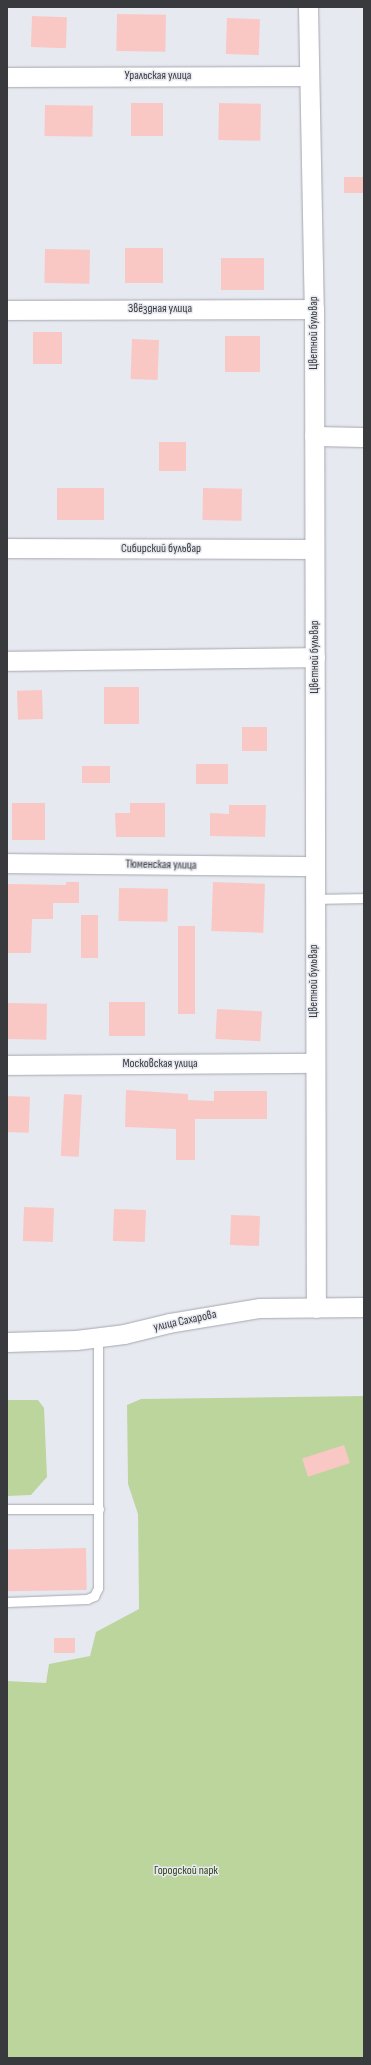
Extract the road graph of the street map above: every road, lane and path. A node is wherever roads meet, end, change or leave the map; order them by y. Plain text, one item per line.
1 (308, 7) edge
2 (309, 76) junction
3 (7, 77) edge
4 (314, 309) junction
5 (7, 310) edge
6 (314, 436) junction
7 (364, 437) edge
8 (7, 548) edge
9 (314, 549) junction
10 (315, 657) junction
11 (7, 661) edge
12 (7, 863) edge
13 (315, 866) junction
14 (364, 898) edge
15 (315, 899) junction
16 (314, 1063) junction
17 (7, 1065) edge
18 (316, 1308) junction
19 (364, 1308) edge
20 (98, 1337) junction
21 (7, 1342) edge
22 (7, 1509) edge
23 (99, 1509) junction
24 (7, 1602) edge

1 - 2 street, Цветной бульвар
2 - 3 street, Уральская улица
2 - 4 street, Цветной бульвар
4 - 5 street, Звёздная улица
4 - 6 street, Цветной бульвар
6 - 7 street
6 - 9 street, Цветной бульвар
8 - 9 street, Сибирский бульвар
9 - 10 street, Цветной бульвар
10 - 11 street
10 - 13 street, Цветной бульвар
12 - 13 street, Тюменская улица
13 - 15 street, Цветной бульвар
14 - 15 lane
15 - 16 street, Цветной бульвар
16 - 17 street, Московская улица
16 - 18 street, Цветной бульвар
18 - 19 street, улица Сахарова
18 - 20 street, улица Сахарова
20 - 21 street, улица Сахарова
20 - 23 lane
22 - 23 lane
23 - 24 lane

